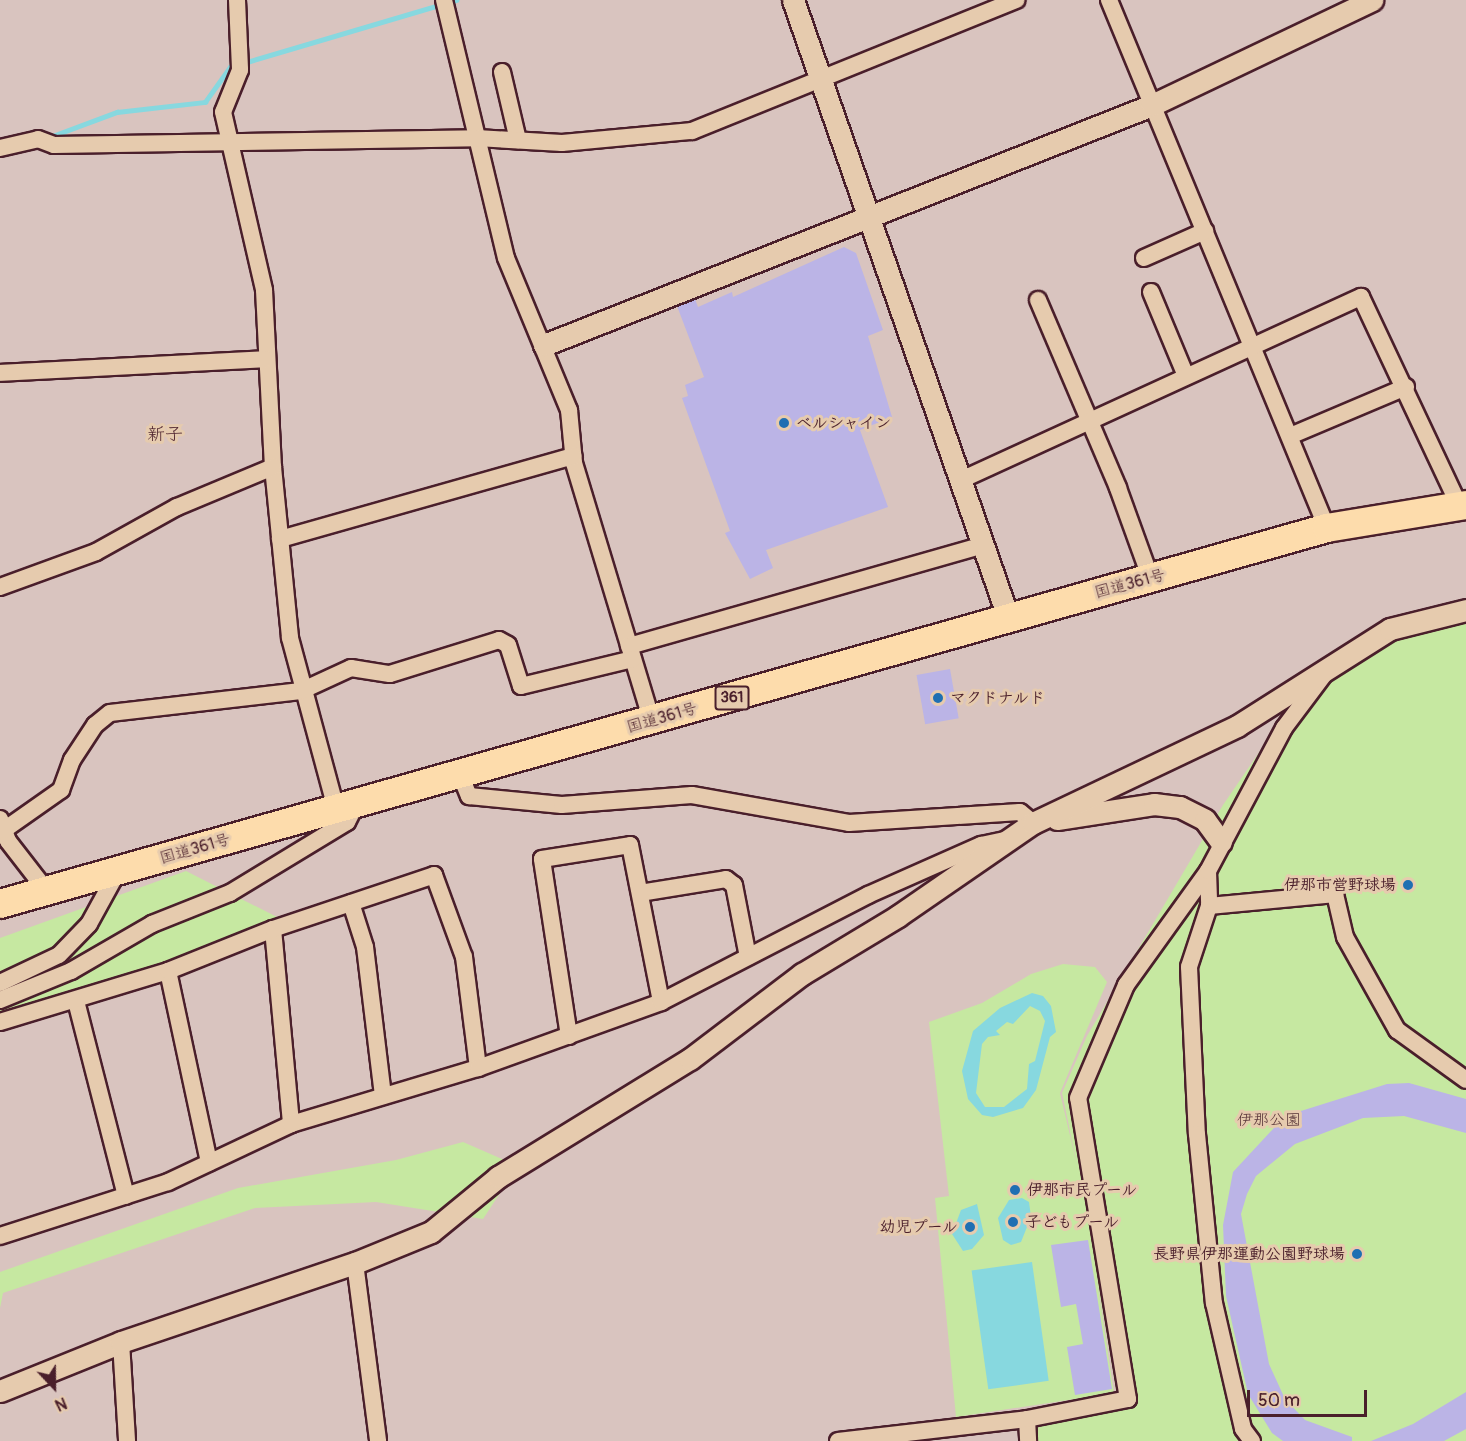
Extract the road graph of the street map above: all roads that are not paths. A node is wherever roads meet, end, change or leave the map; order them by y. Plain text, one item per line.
1 (237, 0) edge
2 (793, 0) edge
3 (1017, 0) edge
4 (1109, 0) edge
5 (1372, 0) edge
6 (445, 4) edge
7 (502, 72) dead end
8 (820, 77) junction
9 (1152, 105) junction
10 (477, 138) junction
11 (227, 140) junction
12 (518, 140) junction
13 (0, 148) edge
14 (868, 217) junction
15 (1204, 231) junction
16 (1144, 258) dead end
17 (1151, 292) dead end
18 (1038, 300) dead end
19 (544, 345) junction
20 (1253, 346) junction
21 (266, 359) junction
22 (0, 373) edge
23 (1186, 376) junction
24 (1406, 387) junction
25 (1089, 421) junction
26 (1290, 436) junction
27 (573, 456) junction
28 (273, 467) junction
29 (960, 480) junction
30 (1463, 505) edge
31 (1327, 528) junction
32 (280, 539) junction
33 (983, 545) junction
34 (1151, 579) junction
35 (0, 587) edge
36 (1466, 610) edge
37 (1008, 617) junction
38 (631, 653) junction
39 (1331, 666) junction
40 (301, 691) junction
41 (652, 721) junction
42 (460, 774) junction
43 (346, 806) junction
44 (1025, 830) junction
45 (3, 832) edge
46 (1221, 842) junction
47 (118, 871) junction
48 (1208, 871) junction
49 (46, 890) junction
50 (640, 893) junction
51 (351, 903) junction
52 (0, 904) edge
53 (1209, 906) junction
54 (273, 929) junction
55 (748, 957) junction
56 (168, 970) junction
57 (0, 983) edge
58 (0, 1000) edge
59 (76, 1000) junction
60 (661, 1002) junction
61 (0, 1022) edge
62 (569, 1036) junction
63 (478, 1068) junction
64 (1466, 1080) edge
65 (383, 1096) junction
66 (291, 1124) junction
67 (209, 1163) junction
68 (126, 1196) junction
69 (0, 1236) edge
70 (356, 1263) junction
71 (121, 1342) junction
72 (0, 1391) edge
73 (1027, 1419) junction
74 (127, 1441) edge
75 (378, 1441) edge
76 (838, 1441) edge
77 (1028, 1441) edge
78 (1252, 1441) edge

1 - 11 street
2 - 8 street
3 - 8 street
4 - 9 street
5 - 9 street
6 - 10 street
7 - 12 street
8 - 12 street
8 - 14 street
9 - 14 street
9 - 15 street
10 - 11 street
10 - 12 street
10 - 19 street
11 - 13 street
11 - 21 street
14 - 19 street
14 - 29 street
15 - 16 street
15 - 20 street
17 - 23 street
18 - 25 street
19 - 27 street
20 - 23 street
20 - 24 street
20 - 26 street
21 - 22 street
21 - 28 street
23 - 25 street
24 - 26 street
24 - 30 street
25 - 29 street
25 - 34 street
26 - 31 street
27 - 32 street
27 - 38 street
28 - 32 street
28 - 35 street
29 - 33 street
30 - 31 highway, 国道361号 / 361
31 - 34 highway, 国道361号 / 361
32 - 40 street
33 - 37 street
33 - 38 street
34 - 37 highway, 国道361号 / 361
36 - 39 street
37 - 41 highway, 国道361号 / 361
38 - 40 street
38 - 41 street
39 - 44 street
39 - 46 street
40 - 43 street
40 - 45 street
41 - 42 highway, 国道361号 / 361
42 - 43 highway, 国道361号 / 361
42 - 44 street
43 - 47 highway, 国道361号 / 361
43 - 58 street
44 - 46 street
44 - 55 street
44 - 70 street
45 - 49 street
46 - 48 street
47 - 49 highway, 国道361号 / 361
47 - 57 street
48 - 53 street
48 - 73 street
49 - 52 highway, 国道361号 / 361
50 - 55 street
50 - 60 street
50 - 62 street
51 - 54 street
51 - 63 street
51 - 65 street
53 - 64 street
53 - 78 street
54 - 56 street
54 - 66 street
55 - 60 street
56 - 59 street
56 - 67 street
59 - 61 street
59 - 68 street
60 - 62 street
62 - 63 street
63 - 65 street
65 - 66 street
66 - 67 street
67 - 68 street
68 - 69 street
70 - 71 street
70 - 75 street
71 - 72 street
71 - 74 street
73 - 76 street
73 - 77 street

